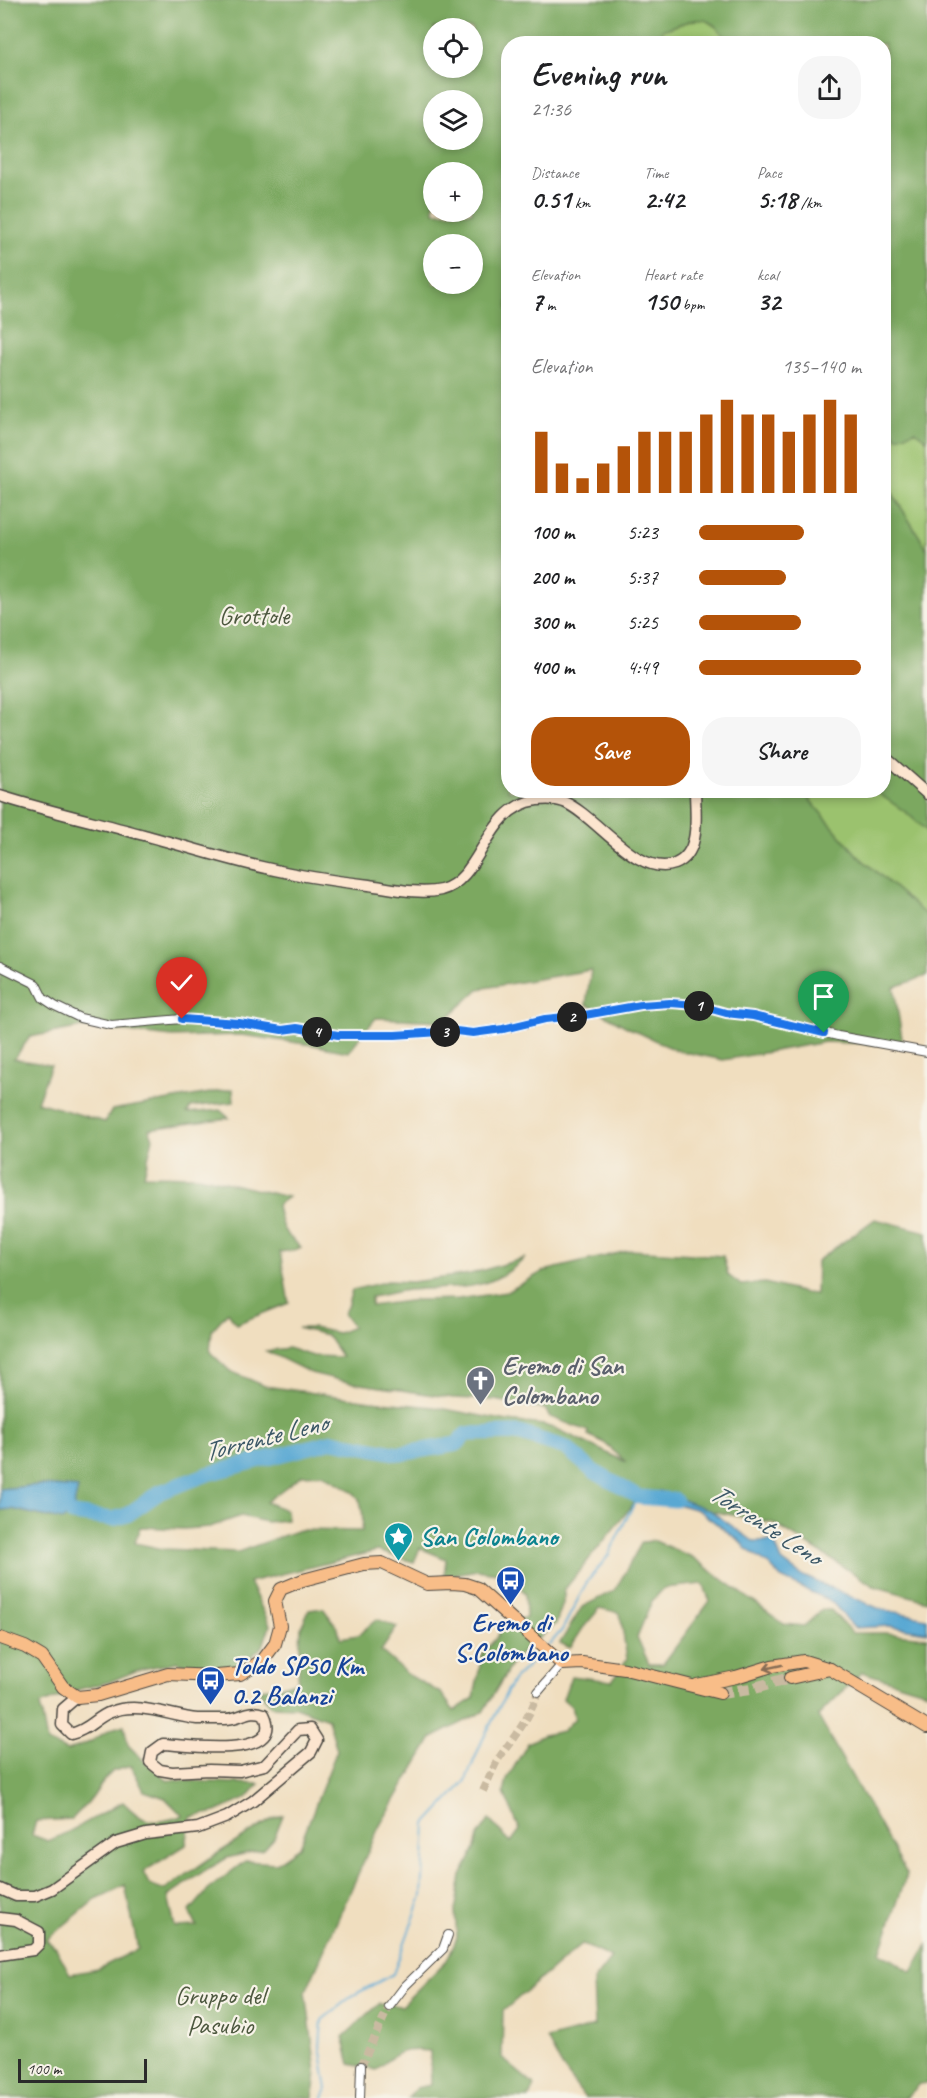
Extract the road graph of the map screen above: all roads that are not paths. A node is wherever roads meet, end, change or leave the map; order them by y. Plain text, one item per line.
1 (891, 762) edge
2 (927, 794) edge
3 (0, 796) edge
4 (695, 798) edge
5 (0, 966) edge
6 (927, 1052) edge
7 (0, 1638) edge
8 (559, 1661) junction
9 (830, 1669) junction
10 (790, 1678) tunnel mouth
11 (693, 1685) junction
12 (538, 1692) tunnel mouth
13 (720, 1693) tunnel mouth
14 (77, 1697) junction
15 (925, 1728) edge
16 (0, 1889) edge
17 (0, 1918) edge
18 (448, 1935) dead end
19 (0, 1955) edge
20 (389, 2007) tunnel mouth
21 (361, 2066) tunnel mouth
22 (360, 2098) edge

1 - 2 street
3 - 4 street
5 - 6 street
7 - 14 main road
8 - 11 main road
8 - 12 street
8 - 14 main road
9 - 10 main road
9 -> 11 main road
9 - 15 main road
11 - 13 main road
14 - 16 street
17 - 19 street
18 - 20 street
21 - 22 street

